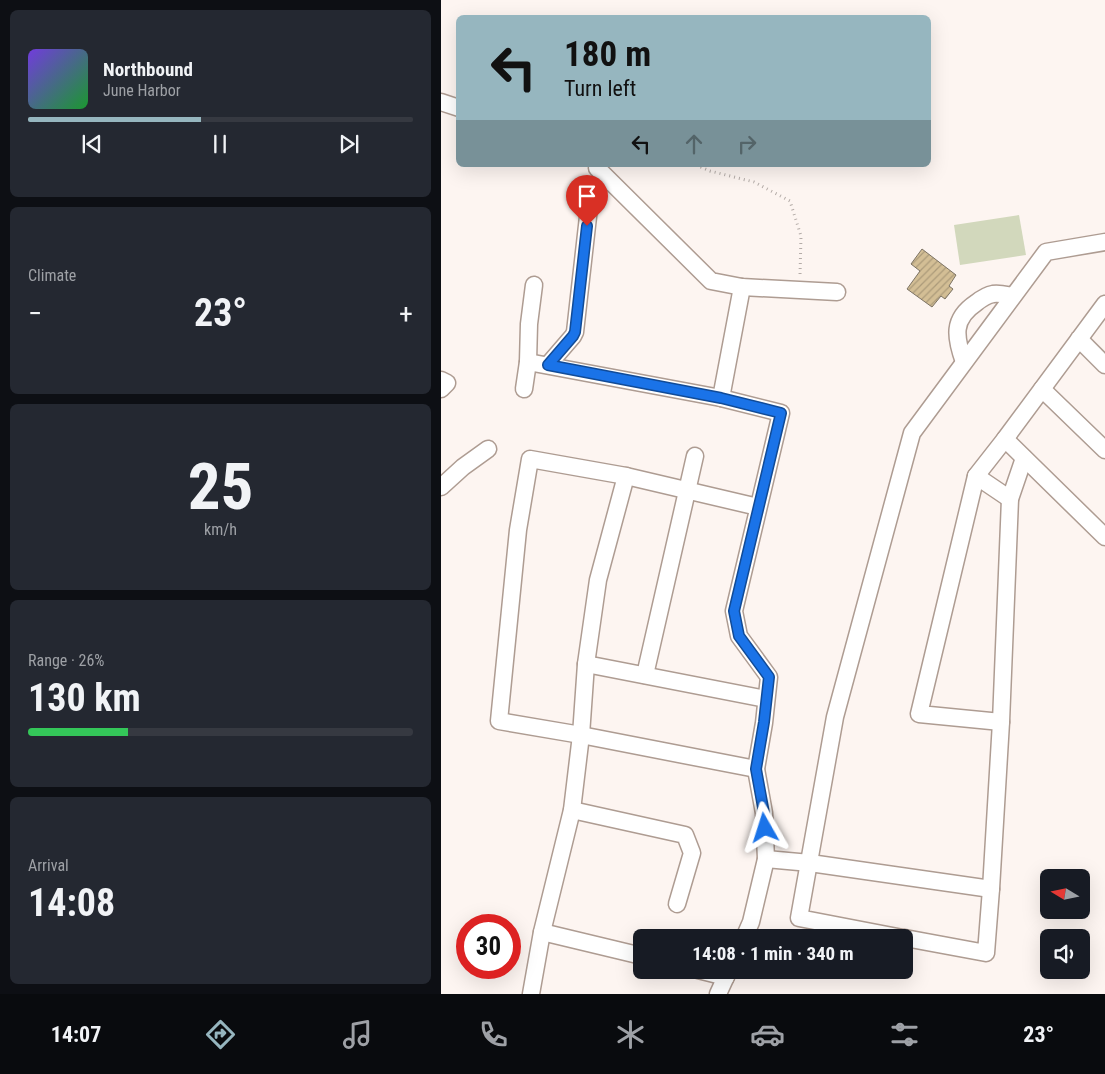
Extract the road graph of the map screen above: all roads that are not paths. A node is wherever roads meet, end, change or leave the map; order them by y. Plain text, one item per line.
1 (441, 102) edge
2 (456, 107) edge
3 (599, 167) edge
4 (590, 199) dead end
5 (1105, 242) edge
6 (534, 285) dead end
7 (742, 287) junction
8 (837, 292) dead end
9 (1013, 296) junction
10 (1105, 304) edge
11 (1079, 339) junction
12 (528, 362) junction
13 (964, 362) junction
14 (548, 365) junction
15 (1105, 365) edge
16 (441, 380) edge
17 (441, 389) edge
18 (523, 389) dead end
19 (1042, 389) junction
20 (721, 398) junction
21 (1005, 439) junction
22 (488, 449) dead end
23 (1105, 450) edge
24 (695, 456) dead end
25 (1025, 458) junction
26 (626, 476) junction
27 (976, 476) junction
28 (441, 487) edge
29 (687, 490) junction
30 (1010, 499) junction
31 (758, 507) junction
32 (1105, 537) edge
33 (585, 664) junction
34 (645, 676) junction
35 (766, 699) junction
36 (1001, 722) junction
37 (581, 735) junction
38 (756, 769) junction
39 (572, 810) junction
40 (766, 859) junction
41 (810, 863) junction
42 (991, 890) junction
43 (677, 904) dead end
44 (748, 929) edge
45 (857, 929) edge
46 (543, 932) junction
47 (913, 940) edge
48 (633, 954) edge
49 (726, 979) edge
50 (531, 994) edge
51 (718, 994) edge

1 - 2 street
3 - 7 street
4 - 14 street
5 - 9 street
6 - 12 street
7 - 8 street
7 - 20 street
9 - 13 street
9 - 13 street
10 - 11 street
11 - 15 street
11 - 19 street
12 - 14 street
12 - 18 street
13 - 41 street
14 - 20 street
16 - 17 street
19 - 21 street
19 - 23 street
20 - 31 street
21 - 25 street
21 - 27 street
22 - 28 street
24 - 29 street
25 - 30 street
25 - 32 street
26 - 29 street
26 - 33 street
26 - 37 street
27 - 30 street
27 - 36 street
29 - 31 street
29 - 34 street
30 - 36 street
31 - 35 street
33 - 34 street
33 - 37 street
34 - 35 street
35 - 38 street
36 - 42 street
37 - 38 street
37 - 39 street
38 - 40 street
39 - 43 street
39 - 46 street
40 - 41 street
40 - 44 street
41 - 42 street
41 - 45 street
42 - 47 street
46 - 48 street
46 - 50 street
49 - 51 street

